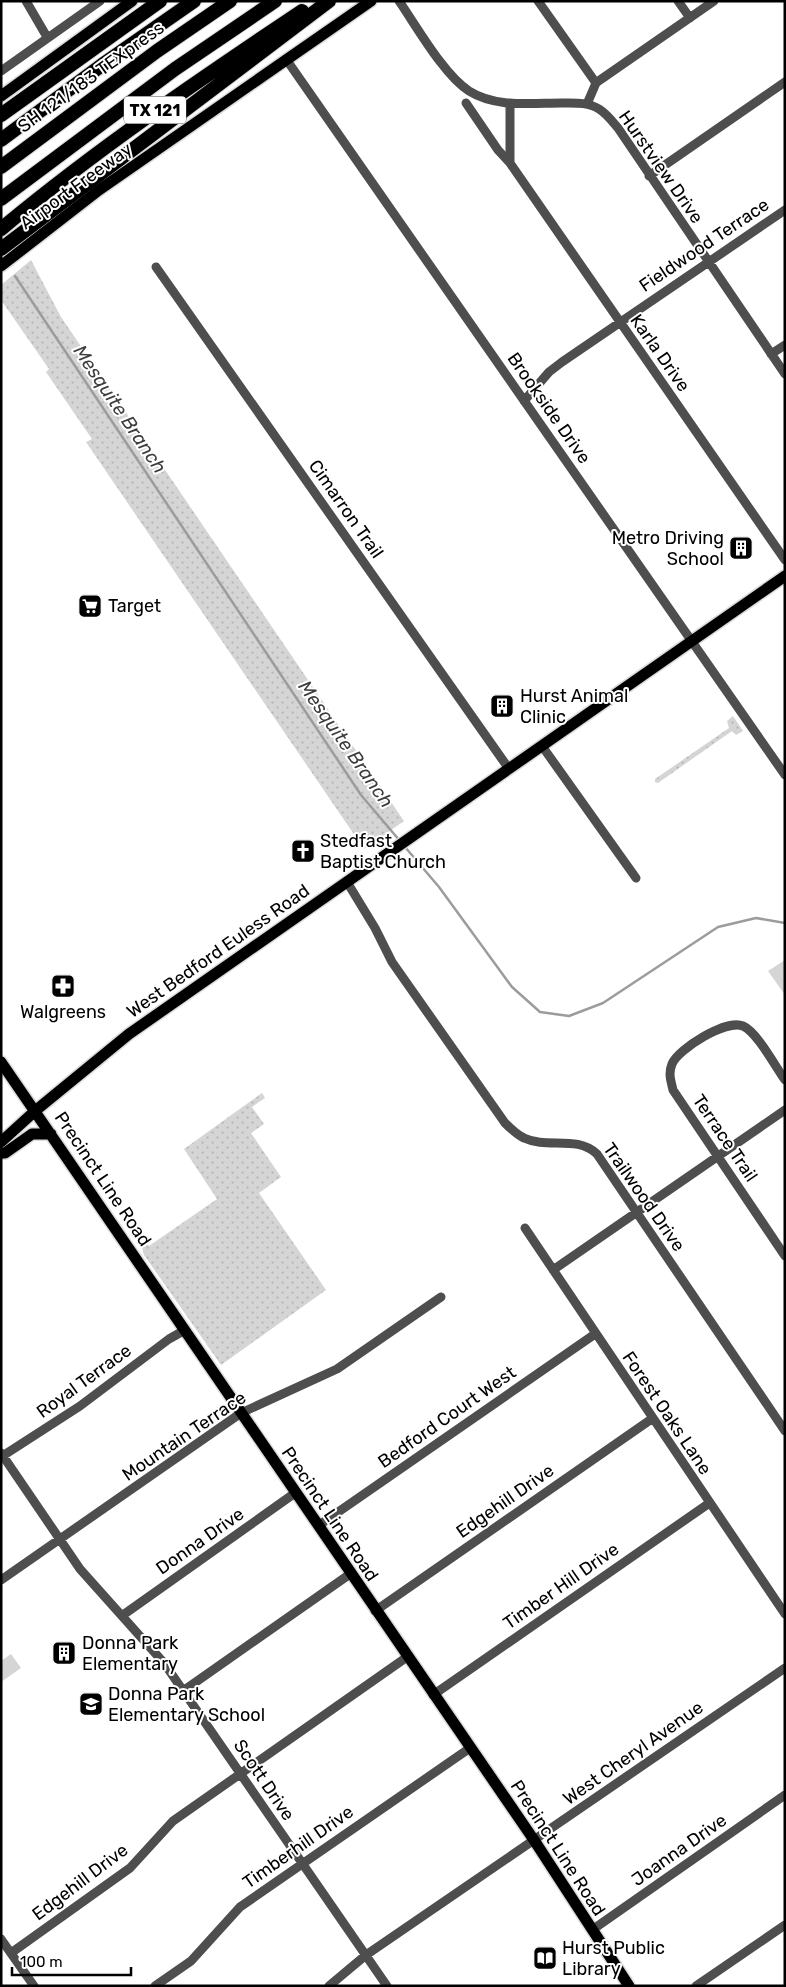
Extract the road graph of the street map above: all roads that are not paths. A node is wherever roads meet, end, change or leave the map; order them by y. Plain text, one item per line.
1 (26, 1) edge
2 (100, 1) edge
3 (132, 1) edge
4 (160, 1) edge
5 (194, 1) edge
6 (230, 1) edge
7 (275, 1) edge
8 (316, 1) edge
9 (329, 1) edge
10 (371, 1) edge
11 (399, 1) edge
12 (538, 1) edge
13 (678, 1) edge
14 (714, 1) edge
15 (690, 18) junction
16 (47, 37) junction
17 (286, 59) junction
18 (1, 71) edge
19 (785, 82) edge
20 (596, 83) junction
21 (1, 96) edge
22 (466, 103) dead end
23 (510, 103) junction
24 (587, 104) junction
25 (1, 115) edge
26 (1, 140) edge
27 (510, 163) junction
28 (1, 167) edge
29 (649, 176) junction
30 (1, 199) edge
31 (785, 210) edge
32 (1, 229) edge
33 (1, 249) edge
34 (708, 263) junction
35 (1, 266) edge
36 (156, 267) dead end
37 (619, 322) junction
38 (785, 345) edge
39 (771, 354) junction
40 (785, 374) edge
41 (524, 401) junction
42 (785, 560) edge
43 (785, 576) edge
44 (691, 642) junction
45 (542, 746) junction
46 (509, 769) junction
47 (785, 775) edge
48 (636, 878) dead end
49 (347, 882) junction
50 (1, 1062) edge
51 (785, 1080) edge
52 (785, 1110) edge
53 (35, 1111) junction
54 (51, 1134) junction
55 (1, 1142) edge
56 (1, 1153) edge
57 (718, 1157) junction
58 (637, 1213) junction
59 (525, 1228) dead end
60 (785, 1256) edge
61 (553, 1270) junction
62 (441, 1297) dead end
63 (185, 1330) junction
64 (595, 1334) junction
65 (241, 1413) junction
66 (653, 1418) junction
67 (785, 1431) edge
68 (2, 1455) edge
69 (295, 1494) junction
70 (708, 1504) junction
71 (318, 1526) junction
72 (60, 1539) junction
73 (350, 1574) junction
74 (1, 1580) edge
75 (375, 1610) junction
76 (785, 1614) edge
77 (123, 1615) junction
78 (407, 1657) junction
79 (785, 1668) edge
80 (183, 1691) junction
81 (433, 1694) junction
82 (470, 1748) junction
83 (240, 1774) junction
84 (785, 1796) edge
85 (534, 1840) junction
86 (302, 1864) junction
87 (785, 1924) edge
88 (592, 1930) junction
89 (1, 1939) edge
90 (11, 1953) junction
91 (366, 1955) junction
92 (34, 1986) edge
93 (156, 1986) edge
94 (329, 1986) edge
95 (387, 1986) edge
96 (628, 1986) edge
97 (696, 1986) edge

1 - 16 street
2 - 16 street
3 - 21 main road
4 - 25 highway
5 - 26 highway
6 - 28 highway, SH 121/183 TEXpress
7 - 30 highway
8 - 32 highway, Airport Freeway / TX 121
9 - 33 highway
10 - 17 main road, Airport Freeway
11 - 23 street
12 - 20 street
13 - 15 street
14 - 15 street
15 - 20 street
16 - 18 street
17 - 35 main road, Airport Freeway
17 - 41 street, Brookside Drive
19 - 29 street
20 - 24 street
22 - 27 street, Karla Drive
23 - 24 street
23 - 27 street
24 - 29 street, Hurstview Drive
27 - 37 street, Karla Drive
29 - 34 street, Hurstview Drive
31 - 34 street, Fieldwood Terrace
34 - 37 street, Fieldwood Terrace
34 - 39 street, Hurstview Drive
36 - 46 street, Cimarron Trail
37 - 41 street, Fieldwood Terrace
37 - 42 street, Karla Drive
38 - 39 street
39 - 40 street, Hurstview Drive
41 - 44 street, Brookside Drive
43 - 44 main road, West Bedford Euless Road
44 - 45 main road, West Bedford Euless Road
44 - 47 street, Brookside Drive
45 - 46 main road, West Bedford Euless Road
45 - 48 street
46 - 49 main road, West Bedford Euless Road
49 - 53 main road, West Bedford Euless Road
49 - 58 street, Trailwood Drive
50 - 53 main road, Precinct Line Road
51 - 57 street, Terrace Trail
52 - 57 street
53 - 54 main road, Precinct Line Road
53 - 55 main road, West Bedford Euless Road
54 - 56 main road
54 - 63 main road, Precinct Line Road
57 - 58 street
57 - 60 street, Terrace Trail
58 - 61 street
58 - 67 street, Trailwood Drive
59 - 61 street, Forest Oaks Lane
61 - 64 street, Forest Oaks Lane
62 - 65 street, Mountain Terrace
63 - 65 main road, Precinct Line Road
63 - 68 street, Royal Terrace
64 - 66 street, Forest Oaks Lane
64 - 71 street, Bedford Court West
65 - 69 main road, Precinct Line Road
65 - 72 street, Mountain Terrace
66 - 70 street, Forest Oaks Lane
66 - 75 street, Edgehill Drive
68 - 72 street, Scott Drive
69 - 71 main road, Precinct Line Road
69 - 77 street, Donna Drive
70 - 76 street, Forest Oaks Lane
70 - 81 street, Timber Hill Drive
71 - 73 main road, Precinct Line Road
72 - 74 street, Mountain Terrace
72 - 77 street, Scott Drive
73 - 75 main road, Precinct Line Road
73 - 80 street
75 - 78 main road, Precinct Line Road
77 - 80 street, Scott Drive
78 - 81 main road, Precinct Line Road
78 - 83 street, Edgehill Drive
79 - 85 street, West Cheryl Avenue
80 - 83 street, Scott Drive
81 - 82 main road, Precinct Line Road
82 - 85 main road, Precinct Line Road
82 - 86 street, Timberhill Drive
83 - 86 street, Scott Drive
83 - 90 street, Edgehill Drive
84 - 88 street, Joanna Drive
85 - 88 main road, Precinct Line Road
85 - 91 street, West Cheryl Avenue
86 - 91 street, Scott Drive
86 - 93 street, Timberhill Drive
87 - 97 street
88 - 96 main road, Precinct Line Road
89 - 90 street
90 - 92 street
91 - 94 street, West Cheryl Avenue
91 - 95 street, Scott Drive

